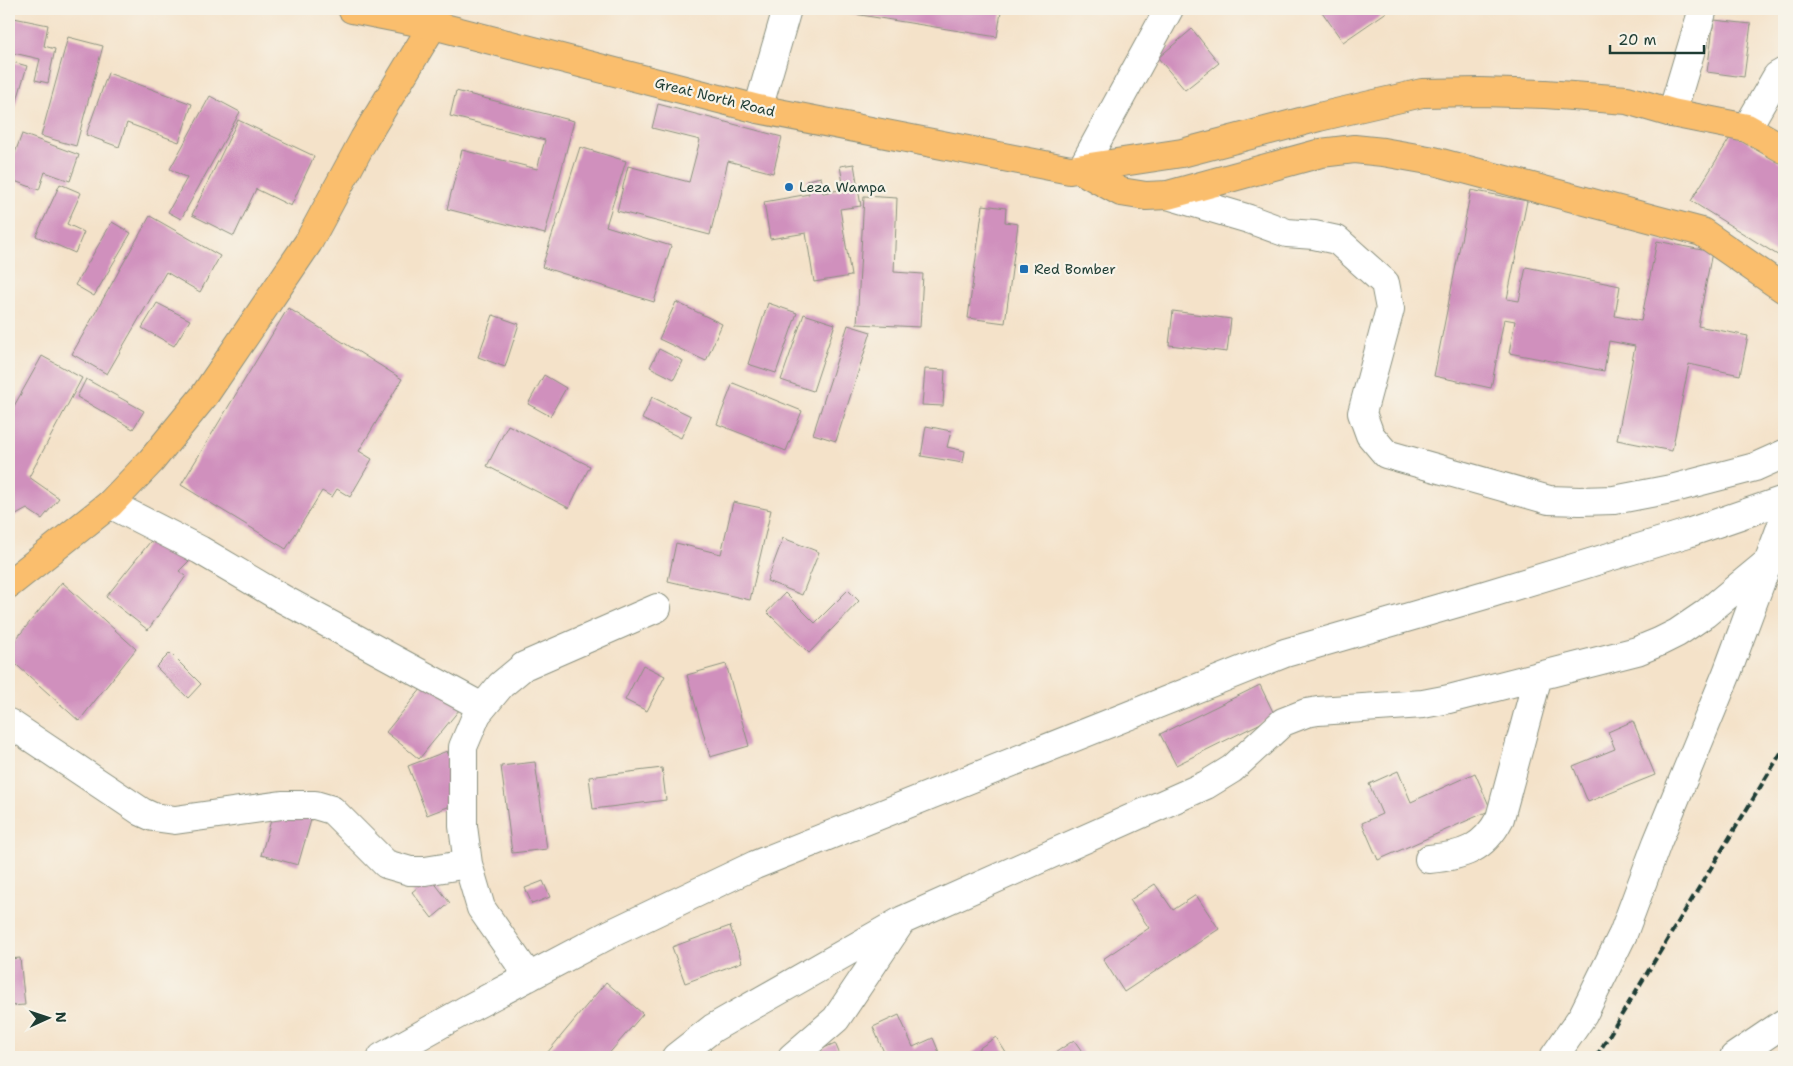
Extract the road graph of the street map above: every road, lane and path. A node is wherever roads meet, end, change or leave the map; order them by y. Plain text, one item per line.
1 (352, 9) edge
2 (787, 9) edge
3 (1169, 9) edge
4 (1703, 9) edge
5 (433, 25) junction
6 (1784, 72) edge
7 (758, 109) junction
8 (1672, 112) junction
9 (1747, 128) junction
10 (1784, 149) edge
11 (1081, 170) junction
12 (1168, 195) junction
13 (1784, 289) edge
14 (1784, 454) edge
15 (1784, 500) edge
16 (110, 504) junction
17 (1784, 519) edge
18 (1768, 562) junction
19 (9, 584) edge
20 (657, 608) dead end
21 (1538, 676) junction
22 (482, 708) junction
23 (9, 724) edge
24 (1429, 859) dead end
25 (468, 864) junction
26 (903, 920) junction
27 (529, 977) junction
28 (1784, 1023) edge
29 (382, 1057) edge
30 (676, 1057) edge
31 (792, 1057) edge
32 (1554, 1057) edge
33 (1734, 1057) edge

1 - 5 main road, Great North Road
2 - 7 street
3 - 11 street
4 - 8 street
5 - 7 main road, Great North Road
5 - 16 main road
6 - 9 street
7 - 11 main road, Great North Road
8 - 9 main road
8 - 11 main road
9 - 10 main road
11 - 12 main road
12 - 13 main road
12 - 14 street
15 - 27 street
16 - 19 main road
16 - 22 street
17 - 18 street
18 - 21 street
18 - 32 street
20 - 22 street
21 - 24 street
21 - 26 street
22 - 25 street
23 - 25 street
25 - 27 street
26 - 30 street
26 - 31 street
27 - 29 street
28 - 33 street

